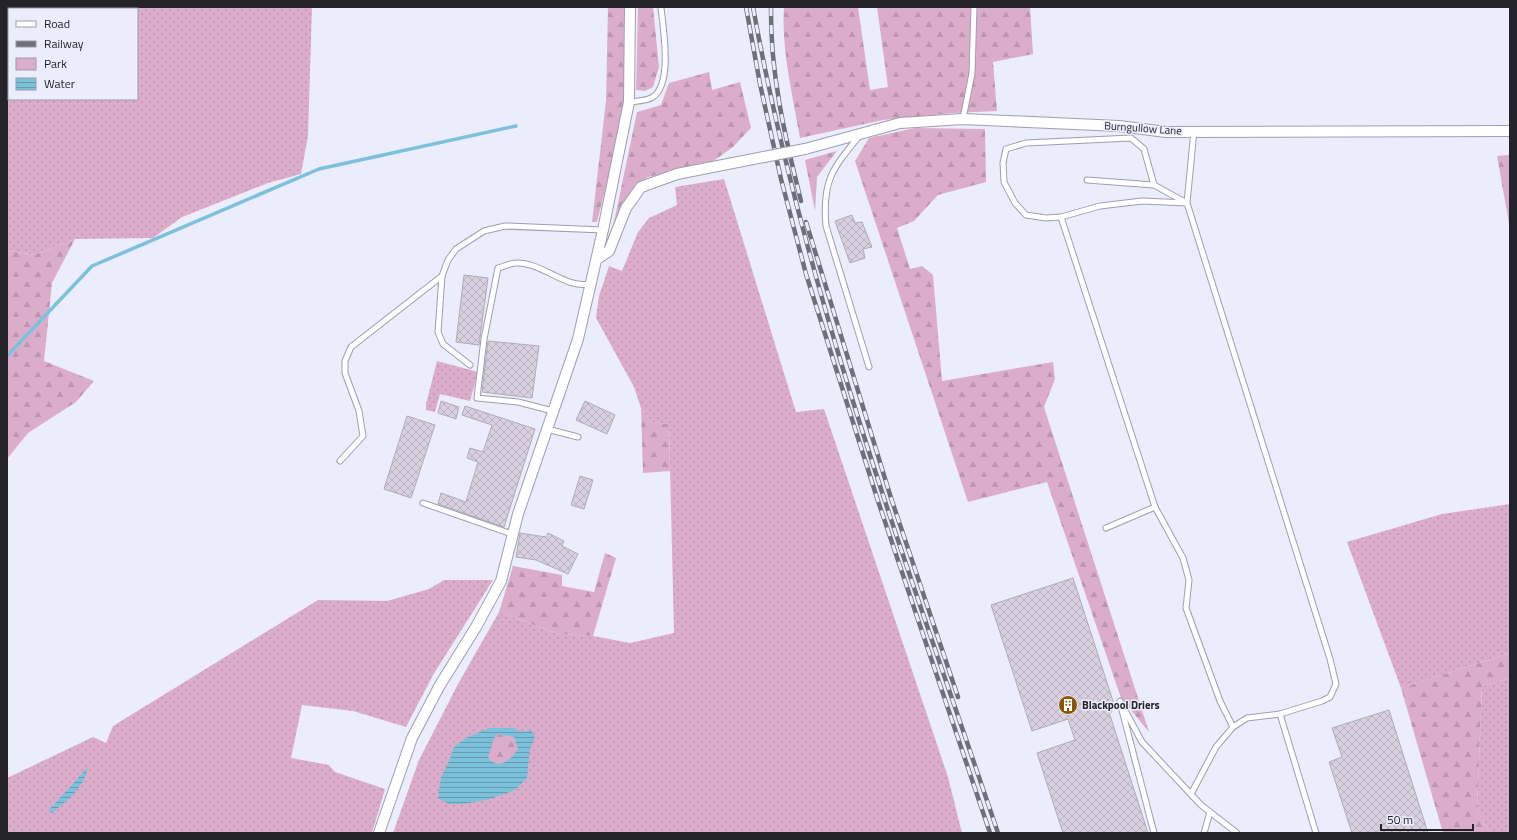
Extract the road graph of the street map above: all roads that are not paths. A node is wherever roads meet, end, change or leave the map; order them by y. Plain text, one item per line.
1 (630, 7) edge
2 (661, 7) edge
3 (974, 7) edge
4 (629, 102) junction
5 (962, 119) junction
6 (1194, 131) junction
7 (1510, 131) edge
8 (862, 134) junction
9 (1087, 180) dead end
10 (1154, 185) junction
11 (1187, 203) junction
12 (1061, 217) junction
13 (603, 230) junction
14 (597, 259) junction
15 (442, 276) junction
16 (591, 284) junction
17 (470, 365) dead end
18 (869, 367) dead end
19 (553, 411) junction
20 (547, 429) junction
21 (578, 437) dead end
22 (340, 461) dead end
23 (423, 503) dead end
24 (1155, 507) junction
25 (1106, 528) dead end
26 (512, 534) junction
27 (1280, 714) junction
28 (1233, 727) junction
29 (1191, 794) junction
30 (1210, 812) junction
31 (379, 833) edge
32 (1154, 833) edge
33 (1204, 833) edge
34 (1237, 833) edge
35 (1316, 833) edge

1 - 4 street
2 - 4 lane
3 - 5 lane
4 - 13 street
5 - 6 street, Burngullow Lane
5 - 8 street, Burngullow Lane
6 - 7 street, Burngullow Lane
6 - 11 lane
8 - 14 street, Burngullow Lane, bridge
8 - 18 lane
9 - 10 lane
10 - 11 lane
10 - 12 lane
11 - 12 lane
11 - 27 lane
12 - 24 lane
13 - 14 street
13 - 15 lane
14 - 16 street
15 - 17 lane
15 - 22 lane
16 - 19 street
16 - 19 lane
19 - 20 street
20 - 21 lane
20 - 26 street
23 - 26 lane
24 - 25 lane
24 - 28 lane
26 - 31 street
27 - 28 lane
27 - 35 lane
28 - 29 lane
29 - 30 lane
29 - 32 lane
30 - 33 lane
30 - 34 lane

